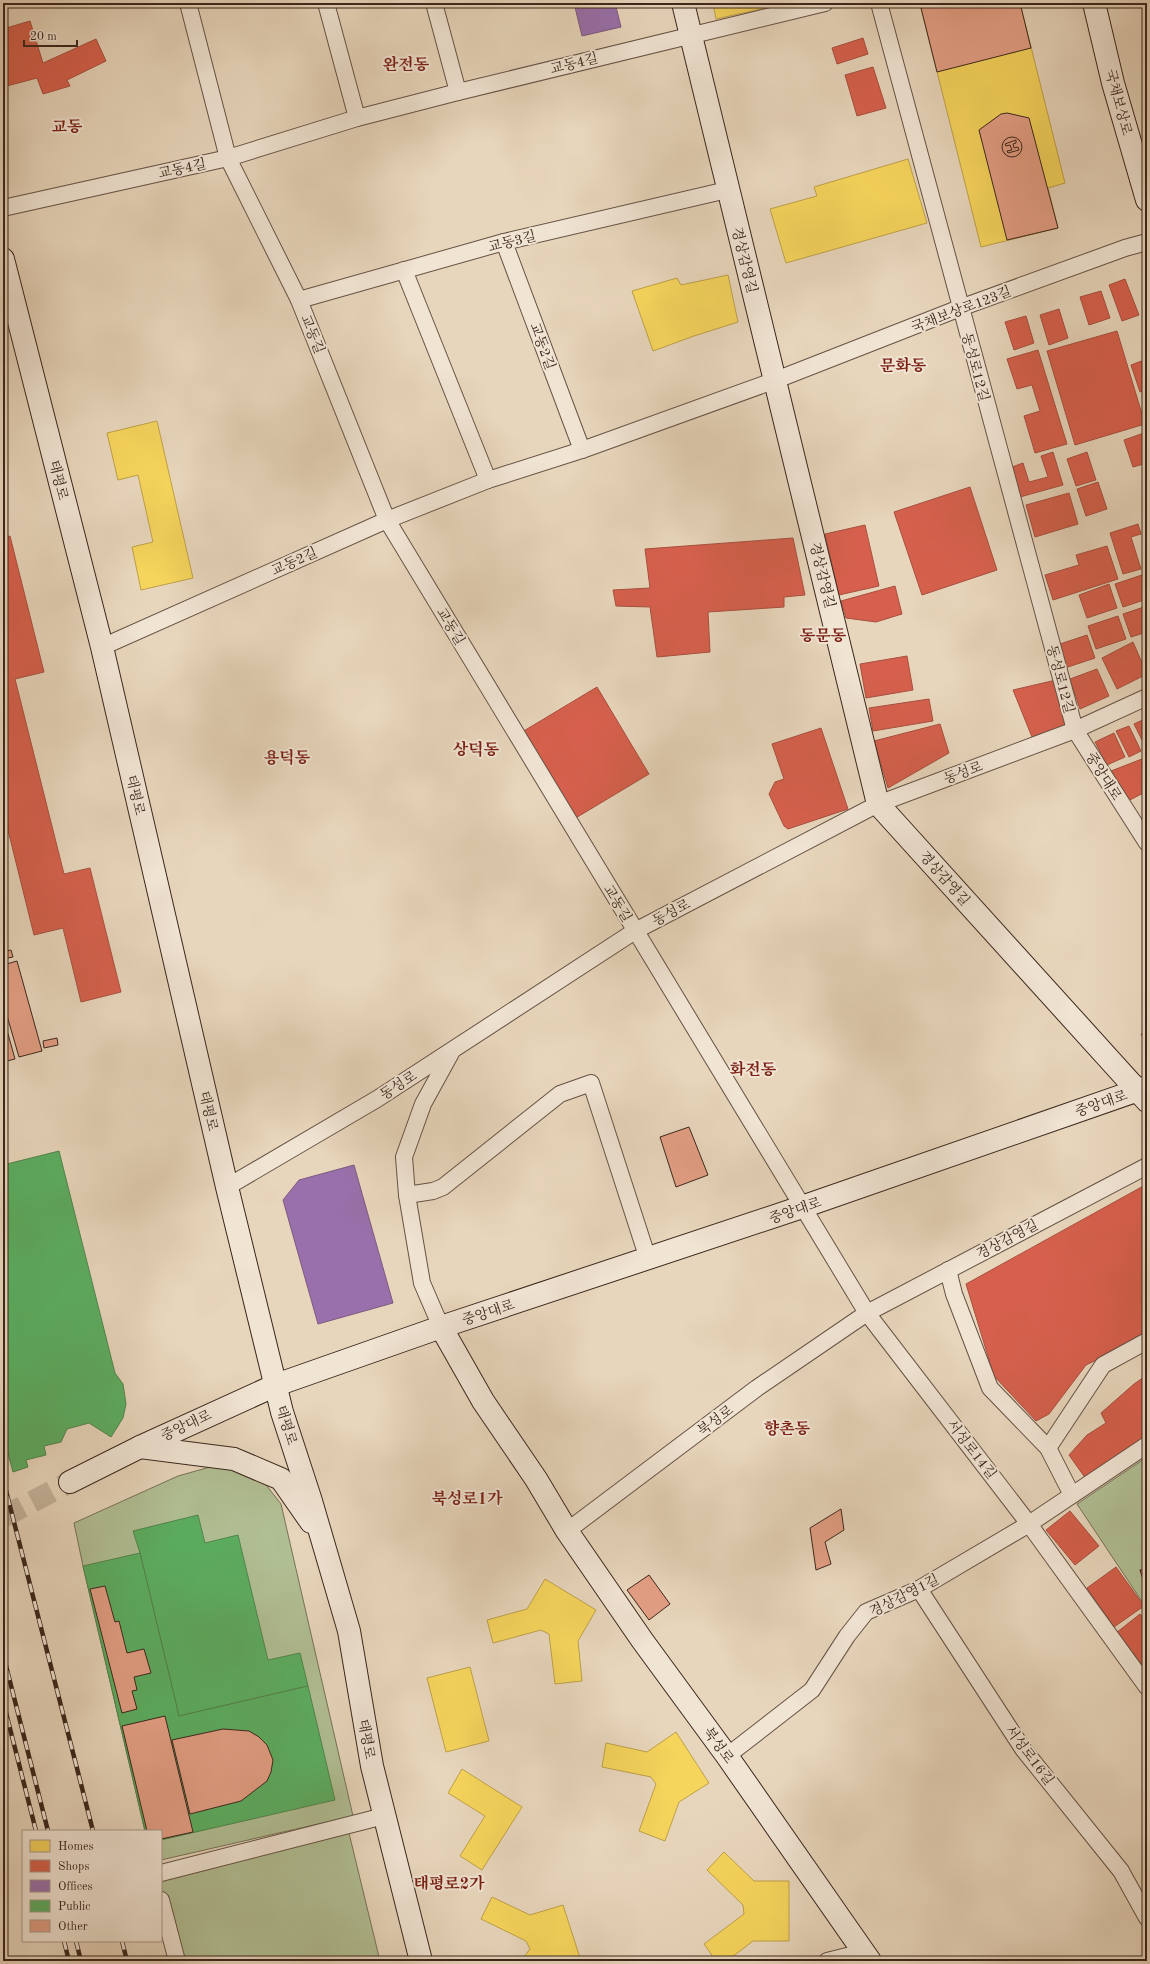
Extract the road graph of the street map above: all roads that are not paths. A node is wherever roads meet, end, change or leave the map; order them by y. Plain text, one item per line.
1 (188, 3) edge
2 (326, 3) edge
3 (434, 3) edge
4 (682, 3) edge
5 (825, 3) edge
6 (879, 3) edge
7 (1094, 3) edge
8 (690, 34) junction
9 (458, 92) junction
10 (357, 118) junction
11 (228, 158) junction
12 (727, 190) junction
13 (1147, 200) edge
14 (3, 208) edge
15 (504, 242) junction
16 (1147, 242) edge
17 (3, 259) edge
18 (404, 270) junction
19 (299, 300) junction
20 (960, 308) junction
21 (776, 380) junction
22 (582, 450) junction
23 (488, 480) junction
24 (387, 520) junction
25 (102, 647) junction
26 (1147, 697) edge
27 (1075, 730) junction
28 (878, 804) junction
29 (1147, 843) edge
30 (635, 931) junction
31 (453, 1050) junction
32 (1144, 1093) edge
33 (1147, 1166) edge
34 (227, 1187) junction
35 (407, 1195) junction
36 (802, 1208) junction
37 (648, 1259) junction
38 (948, 1270) junction
39 (867, 1313) junction
40 (441, 1327) junction
41 (1147, 1341) edge
42 (276, 1385) junction
43 (1147, 1445) edge
44 (140, 1446) junction
45 (1048, 1448) junction
46 (70, 1482) tunnel mouth
47 (1072, 1495) junction
48 (1029, 1524) junction
49 (567, 1531) junction
50 (322, 1538) junction
51 (919, 1589) junction
52 (1147, 1688) edge
53 (727, 1756) junction
54 (384, 1816) junction
55 (162, 1873) edge
56 (162, 1904) edge
57 (1147, 1918) edge
58 (867, 1956) edge
59 (177, 1961) edge
60 (421, 1961) edge
61 (827, 1961) edge

1 - 11 street, 교동길
2 - 10 street
3 - 9 street
4 - 8 main road, 경상감영길
5 - 8 street, 교동4길
6 - 20 street, 동성로12길
7 - 13 main road, 국채보상로
8 - 9 street, 교동4길
8 - 12 main road, 경상감영길
9 - 10 street, 교동4길
10 - 11 street, 교동4길
11 - 14 street, 교동4길
11 - 19 street, 교동길
12 - 15 street, 교동3길
12 - 21 main road, 경상감영길
15 - 18 street, 교동3길
15 - 22 street, 교동2길
16 - 20 street, 국채보상로123길
17 - 25 main road, 태평로
18 - 19 street, 교동3길
18 - 23 street
19 - 24 street, 교동길
20 - 21 street, 국채보상로123길
20 - 27 street, 동성로12길
21 - 22 street, 교동2길
21 - 28 main road, 경상감영길
22 - 23 street, 교동2길
23 - 24 street, 교동2길
24 - 25 street, 교동2길
24 - 30 street, 교동길
25 - 34 main road, 태평로
26 - 27 street, 동성로
27 - 28 street, 동성로
27 - 29 street, 중앙대로
28 - 30 street, 동성로
28 - 32 main road, 경상감영길
30 - 31 street, 동성로
30 - 36 street, 교동길
31 - 34 street, 동성로
31 - 35 street
32 - 36 main road, 중앙대로
33 - 38 street, 경상감영길
34 - 42 main road, 태평로
35 - 37 street
35 - 40 street
36 - 37 main road, 중앙대로
36 - 39 street, 서성로14길
37 - 40 main road, 중앙대로
38 - 39 street, 경상감영길
38 - 45 street
39 - 48 street, 서성로14길
39 - 49 street, 북성로
40 - 42 main road, 중앙대로
40 - 49 main road, 북성로
41 - 45 street
42 - 44 main road, 중앙대로
42 - 50 main road, 태평로
43 - 47 street, 경상감영1길
44 - 46 main road, 중앙대로
44 - 50 main road
45 - 47 street
47 - 48 street, 경상감영1길
48 - 51 street, 경상감영1길
48 - 52 street, 서성로14길
49 - 53 main road, 북성로
50 - 54 main road, 태평로
51 - 53 street, 경상감영1길
51 - 57 street, 서성로16길
53 - 58 main road, 북성로
54 - 55 street
54 - 60 main road, 태평로
56 - 59 street
58 - 61 street

